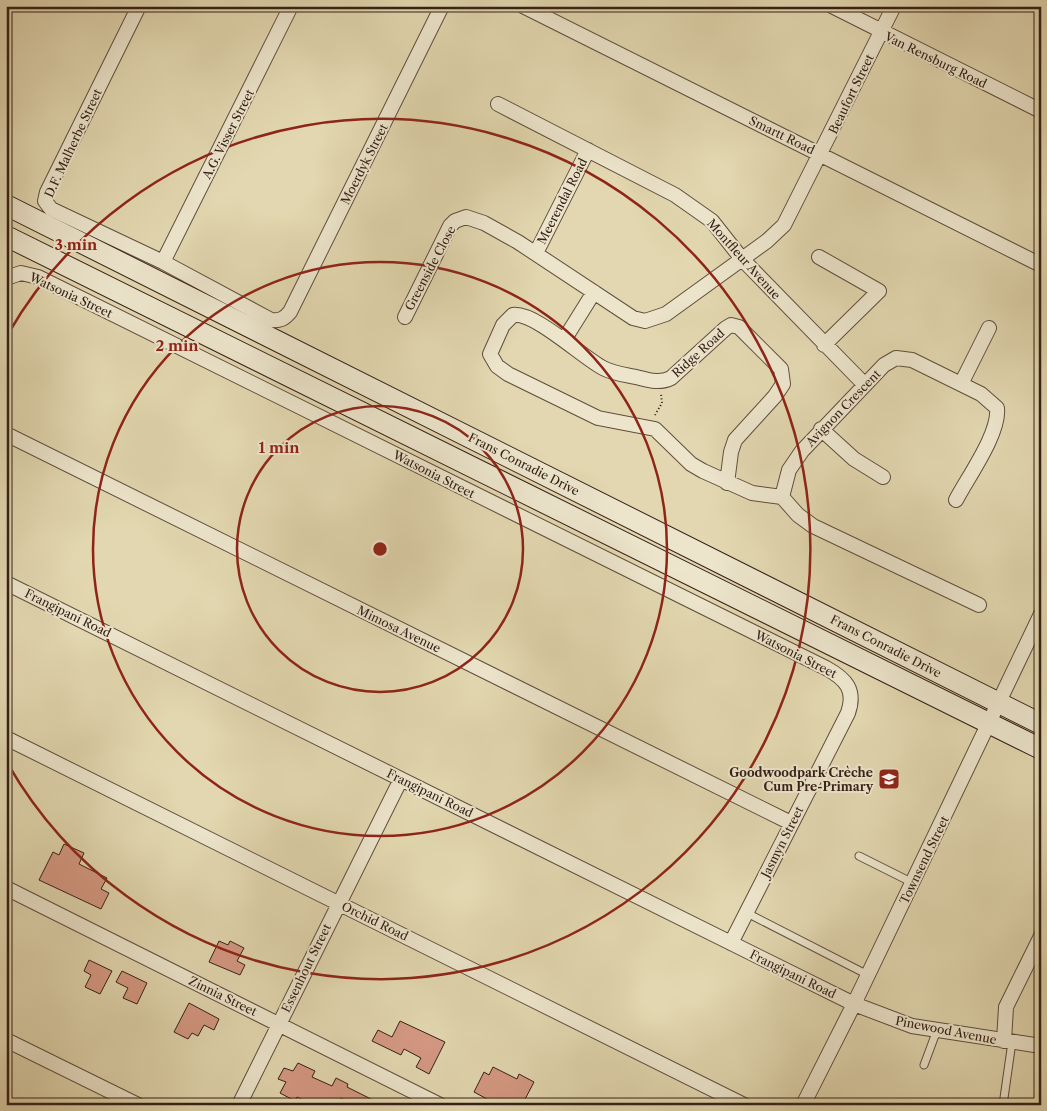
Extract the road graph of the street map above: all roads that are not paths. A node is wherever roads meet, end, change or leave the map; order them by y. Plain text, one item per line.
1 (139, 6) edge
2 (291, 6) edge
3 (442, 6) edge
4 (523, 6) edge
5 (832, 6) edge
6 (894, 6) edge
7 (881, 33) junction
8 (498, 104) dead end
9 (1041, 112) edge
10 (588, 150) junction
11 (821, 154) junction
12 (6, 205) edge
13 (6, 236) edge
14 (536, 253) junction
15 (820, 257) dead end
16 (742, 259) junction
17 (163, 262) junction
18 (1041, 265) edge
19 (9, 276) edge
20 (594, 292) junction
21 (404, 317) dead end
22 (282, 320) joint
23 (989, 328) dead end
24 (564, 340) junction
25 (824, 345) junction
26 (864, 384) junction
27 (962, 384) junction
28 (821, 429) junction
29 (6, 434) edge
30 (883, 477) dead end
31 (727, 482) junction
32 (782, 497) junction
33 (956, 500) dead end
34 (6, 583) edge
35 (979, 605) dead end
36 (1041, 614) edge
37 (850, 687) joint
38 (998, 703) junction
39 (989, 724) junction
40 (1041, 724) edge
41 (6, 738) edge
42 (1041, 749) edge
43 (401, 779) junction
44 (791, 823) junction
45 (859, 856) dead end
46 (913, 883) junction
47 (6, 888) edge
48 (338, 903) junction
49 (746, 913) junction
50 (1041, 936) edge
51 (732, 943) junction
52 (868, 975) junction
53 (854, 1004) junction
54 (279, 1024) junction
55 (937, 1030) junction
56 (6, 1040) edge
57 (1008, 1041) junction
58 (1041, 1046) edge
59 (924, 1065) dead end
60 (138, 1105) edge
61 (239, 1105) edge
62 (440, 1105) edge
63 (744, 1105) edge
64 (803, 1105) edge
65 (1003, 1105) edge

1 - 17 street, D.F. Malherbe Street
2 - 17 street, A.G. Visser Street
3 - 22 street, Moerdyk Street
4 - 11 street, Smartt Road
5 - 7 street, Van Rensburg Road
6 - 7 street, Beaufort Street
7 - 9 street, Van Rensburg Road
7 - 11 street, Beaufort Street
8 - 10 street, Montfleur Avenue
10 - 14 street, Meerendal Road
10 - 16 street, Montfleur Avenue
11 - 16 street, Beaufort Street
11 - 18 street, Smartt Road
12 - 38 main road, Frans Conradie Drive
13 - 39 main road, Frans Conradie Drive
14 - 20 street, Beaufort Street
14 - 21 street, Greenside Close
15 - 25 street
16 - 20 street, Beaufort Street
16 - 25 street, Montfleur Avenue
17 - 22 street, D.F. Malherbe Street
19 - 37 street, Watsonia Street
20 - 24 street
23 - 27 street
24 - 31 street, Ridge Road
24 - 31 street, Ridge Road
25 - 26 street, Montfleur Avenue
26 - 27 street, Avignon Crescent
26 - 28 street, Avignon Crescent
27 - 33 street, Avignon Crescent
28 - 30 street
28 - 32 street, Avignon Crescent
29 - 44 street, Mimosa Avenue
31 - 32 street
32 - 35 street
34 - 43 street, Frangipani Road
36 - 38 street, Townsend Street
37 - 44 street, Jasmyn Street
38 - 39 street, Townsend Street
38 - 40 main road, Frans Conradie Drive
39 - 42 main road, Frans Conradie Drive
39 - 46 street, Townsend Street
41 - 48 street, Orchid Road
43 - 48 street, Essenhout Street
43 - 51 street, Frangipani Road
44 - 49 street, Jasmyn Street
45 - 46 lane
46 - 52 street, Townsend Street
47 - 54 street, Zinnia Street
48 - 54 street, Essenhout Street
48 - 63 street, Orchid Road
49 - 51 street, Jasmyn Street
49 - 52 lane
50 - 57 street
51 - 53 street, Frangipani Road
52 - 53 street, Townsend Street
53 - 55 street, Pinewood Avenue
53 - 64 street, Townsend Street
54 - 61 street, Essenhout Street
54 - 62 street, Zinnia Street
55 - 57 street, Pinewood Avenue
55 - 59 lane
56 - 60 street
57 - 58 street, Pinewood Avenue
57 - 65 lane

